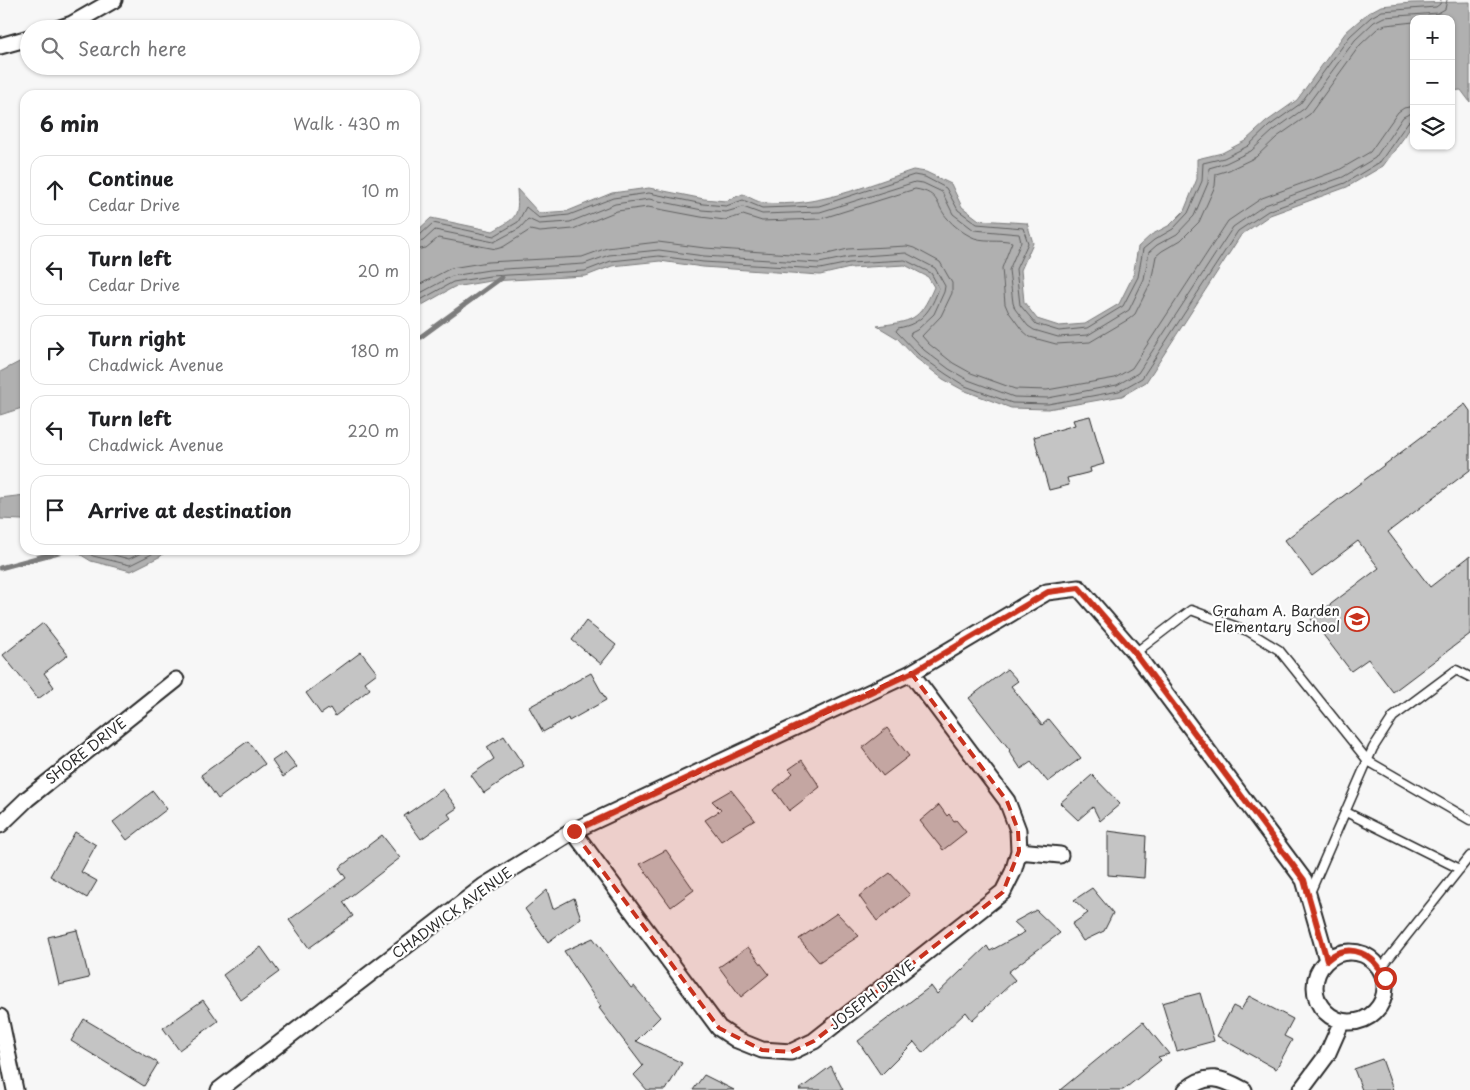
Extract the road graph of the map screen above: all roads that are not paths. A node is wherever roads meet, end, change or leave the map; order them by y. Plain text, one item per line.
1 (114, 0) edge
2 (79, 20) edge
3 (20, 40) edge
4 (0, 46) edge
5 (1135, 653) junction
6 (911, 673) junction
7 (1470, 677) edge
8 (176, 680) dead end
9 (1368, 761) junction
10 (1346, 812) junction
11 (1470, 820) edge
12 (0, 825) edge
13 (574, 831) junction
14 (1019, 851) junction
15 (1060, 855) dead end
16 (1470, 856) edge
17 (1460, 869) junction
18 (1309, 896) junction
19 (1327, 960) junction
20 (1381, 968) junction
21 (0, 1017) edge
22 (1342, 1021) junction
23 (15, 1090) edge
24 (220, 1090) edge
25 (1186, 1090) edge
26 (1244, 1090) edge
27 (1301, 1090) edge

1 - 2 street
3 - 4 street
5 - 6 street, CHADWICK AVENUE
5 - 9 lane
5 - 18 street, CHADWICK AVENUE
6 - 13 street, CHADWICK AVENUE
6 - 14 street, JOSEPH DRIVE
7 - 9 lane
8 - 12 street, SHORE DRIVE
9 - 10 lane
9 - 11 lane
10 - 17 lane
10 - 18 lane
13 - 14 street, JOSEPH DRIVE
13 - 24 street, CHADWICK AVENUE
14 - 15 street
16 - 17 lane
17 - 20 lane
18 - 19 street, CHADWICK AVENUE
19 - 20 street
19 - 22 street
20 - 22 street
21 - 23 street
22 - 27 street
25 - 26 street

